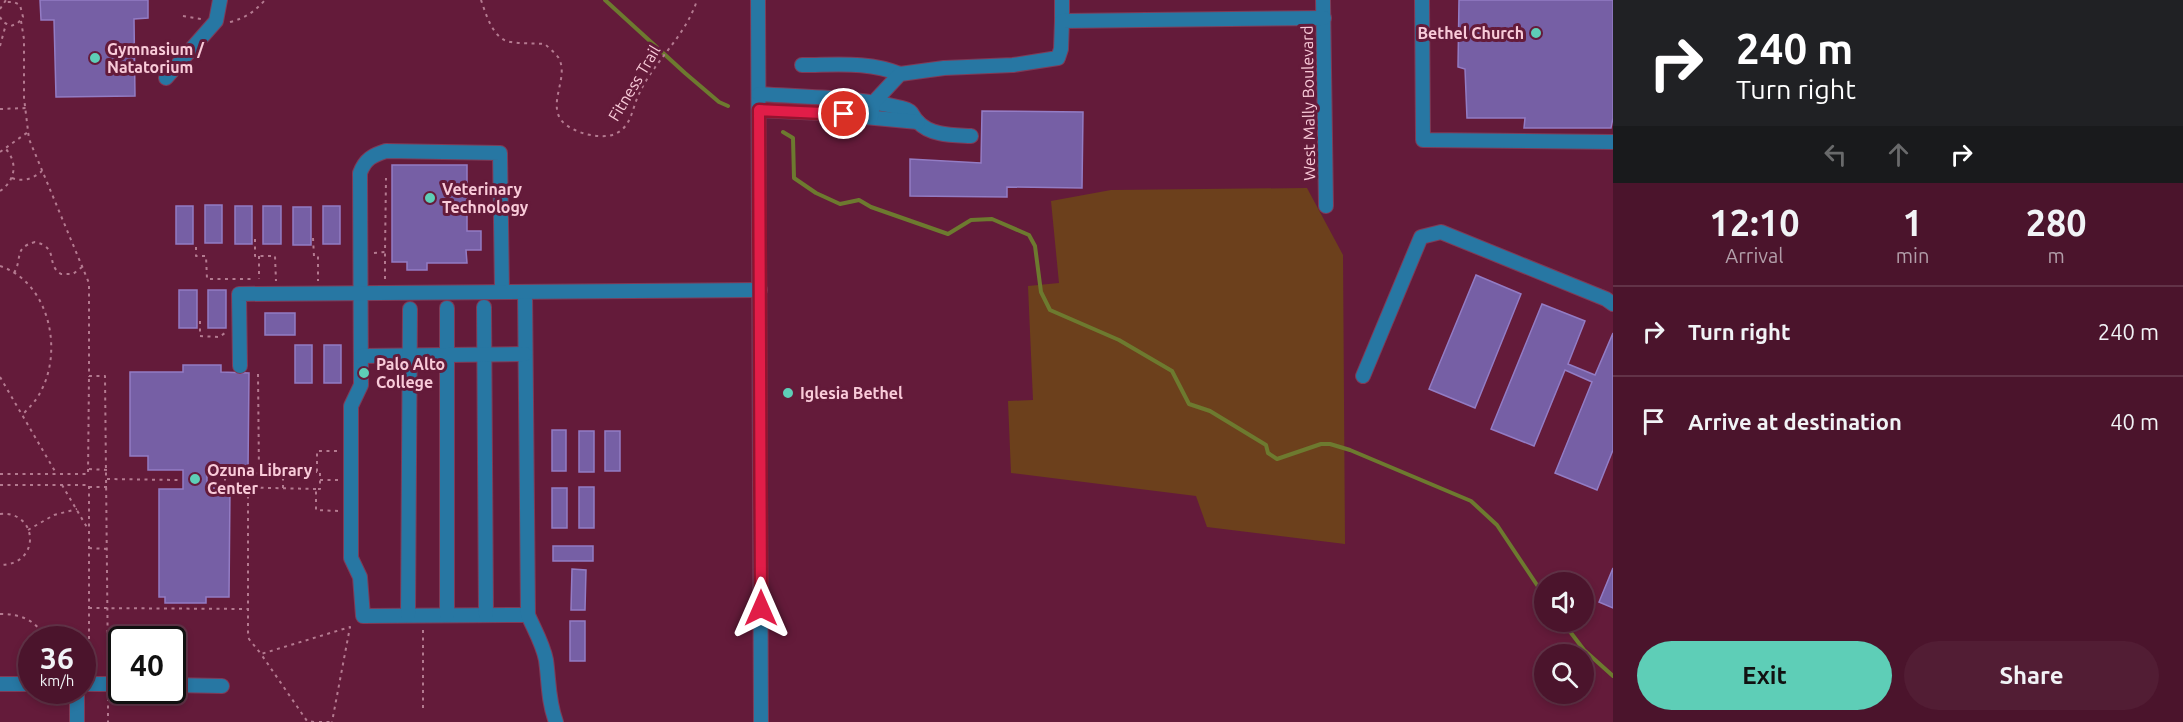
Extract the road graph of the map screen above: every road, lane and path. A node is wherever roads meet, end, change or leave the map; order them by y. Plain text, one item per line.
1 (220, 0) edge
2 (482, 0) edge
3 (697, 0) edge
4 (758, 0) edge
5 (1062, 0) edge
6 (1323, 0) edge
7 (1422, 0) edge
8 (6, 1) edge
9 (0, 9) edge
10 (0, 17) edge
11 (1324, 18) junction
12 (21, 21) junction
13 (1062, 21) junction
14 (6, 24) junction
15 (0, 46) edge
16 (802, 65) dead end
17 (900, 74) junction
18 (166, 78) dead end
19 (759, 94) junction
20 (0, 108) edge
21 (26, 108) junction
22 (759, 110) junction
23 (872, 110) junction
24 (28, 132) junction
25 (971, 136) dead end
26 (1613, 142) edge
27 (5, 148) junction
28 (0, 152) edge
29 (42, 171) junction
30 (12, 178) junction
31 (386, 178) dead end
32 (0, 191) edge
33 (1326, 206) dead end
34 (313, 238) dead end
35 (255, 239) dead end
36 (196, 247) dead end
37 (385, 252) junction
38 (259, 256) junction
39 (374, 259) dead end
40 (0, 266) edge
41 (82, 267) junction
42 (14, 273) junction
43 (260, 279) junction
44 (385, 279) dead end
45 (276, 286) junction
46 (760, 290) junction
47 (502, 291) junction
48 (525, 291) junction
49 (318, 292) junction
50 (360, 292) junction
51 (1613, 304) edge
52 (484, 307) dead end
53 (447, 308) dead end
54 (410, 309) dead end
55 (200, 321) dead end
56 (229, 330) dead end
57 (525, 354) junction
58 (447, 355) junction
59 (484, 355) junction
60 (360, 356) junction
61 (410, 356) junction
62 (240, 366) dead end
63 (258, 374) dead end
64 (89, 376) junction
65 (1363, 376) dead end
66 (0, 377) edge
67 (22, 415) junction
68 (338, 451) dead end
69 (88, 469) junction
70 (107, 470) junction
71 (317, 472) junction
72 (283, 473) junction
73 (0, 474) edge
74 (56, 474) junction
75 (259, 474) junction
76 (107, 479) junction
77 (178, 480) dead end
78 (320, 480) junction
79 (338, 480) dead end
80 (0, 484) edge
81 (62, 485) junction
82 (89, 487) junction
83 (107, 487) junction
84 (248, 488) junction
85 (283, 488) junction
86 (316, 489) junction
87 (77, 509) junction
88 (339, 511) dead end
89 (0, 514) edge
90 (28, 530) junction
91 (89, 530) junction
92 (88, 548) junction
93 (107, 549) junction
94 (0, 564) edge
95 (88, 608) junction
96 (107, 608) junction
97 (248, 609) junction
98 (0, 614) edge
99 (408, 615) junction
100 (447, 615) junction
101 (486, 615) junction
102 (528, 615) junction
103 (37, 626) edge
104 (88, 626) edge
105 (109, 626) edge
106 (423, 627) dead end
107 (261, 654) junction
108 (0, 684) edge
109 (18, 684) edge
110 (186, 685) edge
111 (222, 686) dead end
112 (80, 704) edge
113 (111, 704) edge
114 (423, 708) dead end
115 (77, 722) edge
116 (108, 722) edge
117 (314, 722) edge
118 (319, 722) edge
119 (332, 722) edge
120 (556, 722) edge
121 (762, 722) edge

1 - 18 street
2 - 3 path, Fitness Trail
4 - 19 street
5 - 13 street
6 - 11 street, West Mally Boulevard
7 - 26 street
8 - 9 path
8 - 12 path
10 - 14 path
11 - 13 street
11 - 33 street, West Mally Boulevard
12 - 14 path
12 - 21 path
13 - 17 street
14 - 15 path
16 - 17 street
17 - 23 street
19 - 22 street
19 - 23 street
20 - 21 path
21 - 24 path
22 - 23 street
22 - 46 street
23 - 25 street
24 - 27 path
24 - 29 path
27 - 28 path
27 - 30 path
29 - 30 path
29 - 41 path
30 - 32 path
31 - 37 path
34 - 49 path
35 - 38 path
36 - 43 path
37 - 39 path
37 - 44 path
38 - 43 path
38 - 45 path
40 - 42 path
41 - 42 path
41 - 64 path
42 - 67 path
43 - 45 path
45 - 49 street
45 - 62 street
46 - 48 street
46 - 121 street
47 - 48 street
47 - 50 street
47 - 50 street
48 - 57 street
49 - 50 street
50 - 60 street
51 - 65 street
52 - 59 street
53 - 58 street
54 - 61 street
55 - 56 path
57 - 59 street
57 - 102 street
58 - 59 street
58 - 61 street
58 - 100 street
59 - 101 street
60 - 61 street
60 - 99 street
61 - 99 street
63 - 75 path
64 - 69 path
64 - 70 path
66 - 67 path
67 - 74 path
68 - 71 path
69 - 70 path
69 - 74 path
70 - 76 path
71 - 72 path
71 - 78 path
72 - 75 path
72 - 85 path
73 - 74 path
75 - 84 path
76 - 77 path
76 - 83 path
78 - 79 path
78 - 86 path
80 - 81 path
81 - 82 path
81 - 87 path
82 - 83 path
82 - 91 path
83 - 93 path
84 - 85 path
84 - 97 path
85 - 86 path
86 - 88 path
87 - 90 path
87 - 91 path
89 - 90 path
90 - 94 path
91 - 92 path
92 - 93 path
92 - 95 path
93 - 96 path
95 - 96 path
95 - 104 path
96 - 97 path
96 - 105 path
97 - 107 path
98 - 103 path
99 - 100 street
100 - 101 street
101 - 102 street
102 - 120 street
106 - 114 path
107 - 117 path
107 - 119 path
108 - 109 street
110 - 111 street
112 - 115 street
113 - 116 path
118 - 119 path

